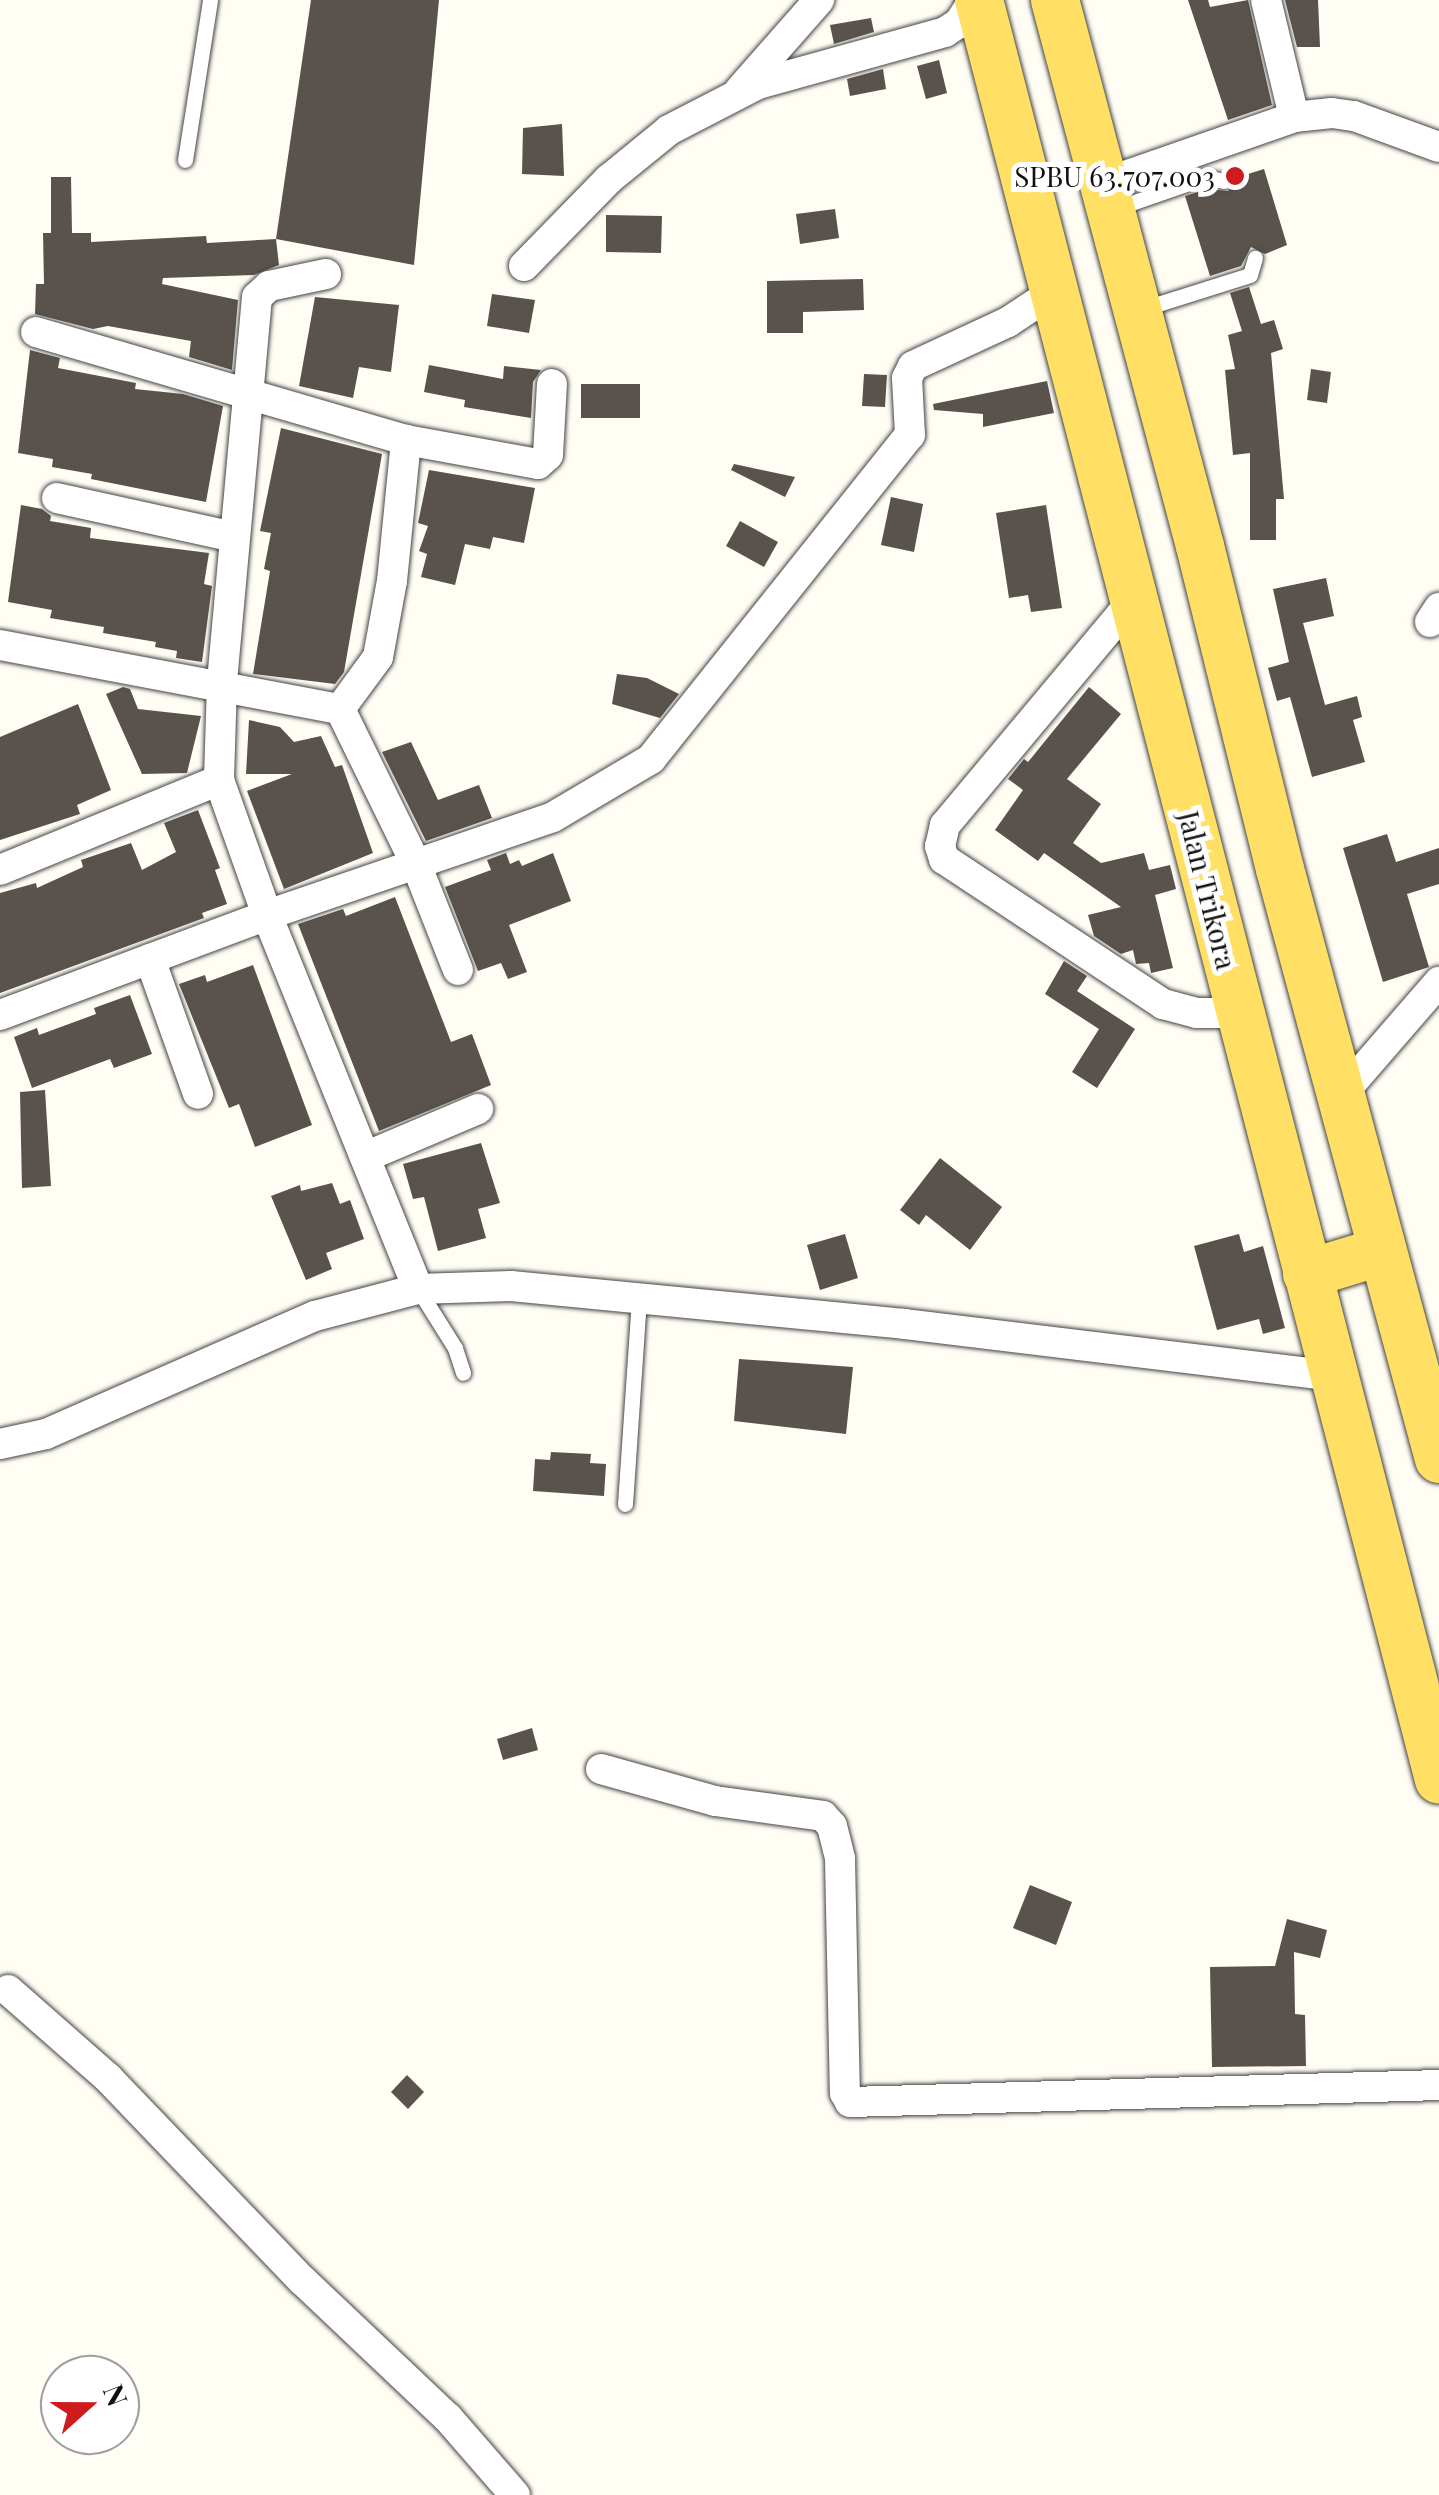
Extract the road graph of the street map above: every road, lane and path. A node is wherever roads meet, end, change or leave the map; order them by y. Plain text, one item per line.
1 (210, 0) edge
2 (819, 0) edge
3 (976, 0) edge
4 (1056, 0) edge
5 (1266, 0) edge
6 (734, 96) junction
7 (1294, 117) junction
8 (1439, 147) edge
9 (184, 160) dead end
10 (1224, 181) dead end
11 (1109, 196) junction
12 (1255, 258) dead end
13 (524, 266) dead end
14 (326, 274) dead end
15 (1052, 293) junction
16 (1139, 310) junction
17 (36, 332) dead end
18 (552, 384) dead end
19 (248, 392) junction
20 (406, 440) junction
21 (57, 498) dead end
22 (235, 536) junction
23 (1134, 599) junction
24 (0, 645) edge
25 (222, 683) junction
26 (340, 709) junction
27 (219, 780) junction
28 (416, 864) junction
29 (0, 870) edge
30 (267, 915) junction
31 (150, 958) junction
32 (458, 970) dead end
33 (1439, 982) edge
34 (1239, 1013) junction
35 (0, 1014) edge
36 (198, 1094) dead end
37 (1341, 1096) junction
38 (478, 1109) dead end
39 (365, 1157) junction
40 (1382, 1251) junction
41 (1307, 1274) junction
42 (418, 1289) junction
43 (640, 1299) junction
44 (463, 1373) dead end
45 (1334, 1376) junction
46 (0, 1444) edge
47 (1438, 1447) edge
48 (625, 1504) dead end
49 (601, 1769) dead end
50 (1439, 1780) edge
51 (8, 1990) dead end
52 (1439, 2085) edge
53 (515, 2495) edge

1 - 9 lane
2 - 6 street
3 - 6 street
3 - 15 main road, Jalan Trikora
4 - 11 main road
5 - 7 street
6 - 13 street
7 - 8 street
7 - 11 street
10 - 11 lane
11 - 16 main road
12 - 16 lane
14 - 19 street
15 - 23 main road, Jalan Trikora
15 - 28 street
16 - 37 main road
17 - 19 street
18 - 20 street
19 - 20 street
19 - 22 street
20 - 26 street
21 - 22 street
22 - 25 street
23 - 34 main road, Jalan Trikora
23 - 34 street
24 - 25 street
25 - 26 street
25 - 27 street
26 - 28 street
27 - 29 street
27 - 30 street
28 - 30 street
28 - 32 street
30 - 31 street
30 - 39 street
31 - 35 street
31 - 36 street
33 - 37 street
34 - 41 main road, Jalan Trikora
37 - 40 main road
38 - 39 street
39 - 42 street
40 - 41 main road
40 - 47 main road
41 - 45 main road, Jalan Trikora
42 - 43 street
42 - 44 lane
42 - 46 street
43 - 45 street
43 - 48 lane
45 - 50 main road, Jalan Trikora
49 - 52 street
51 - 53 street

